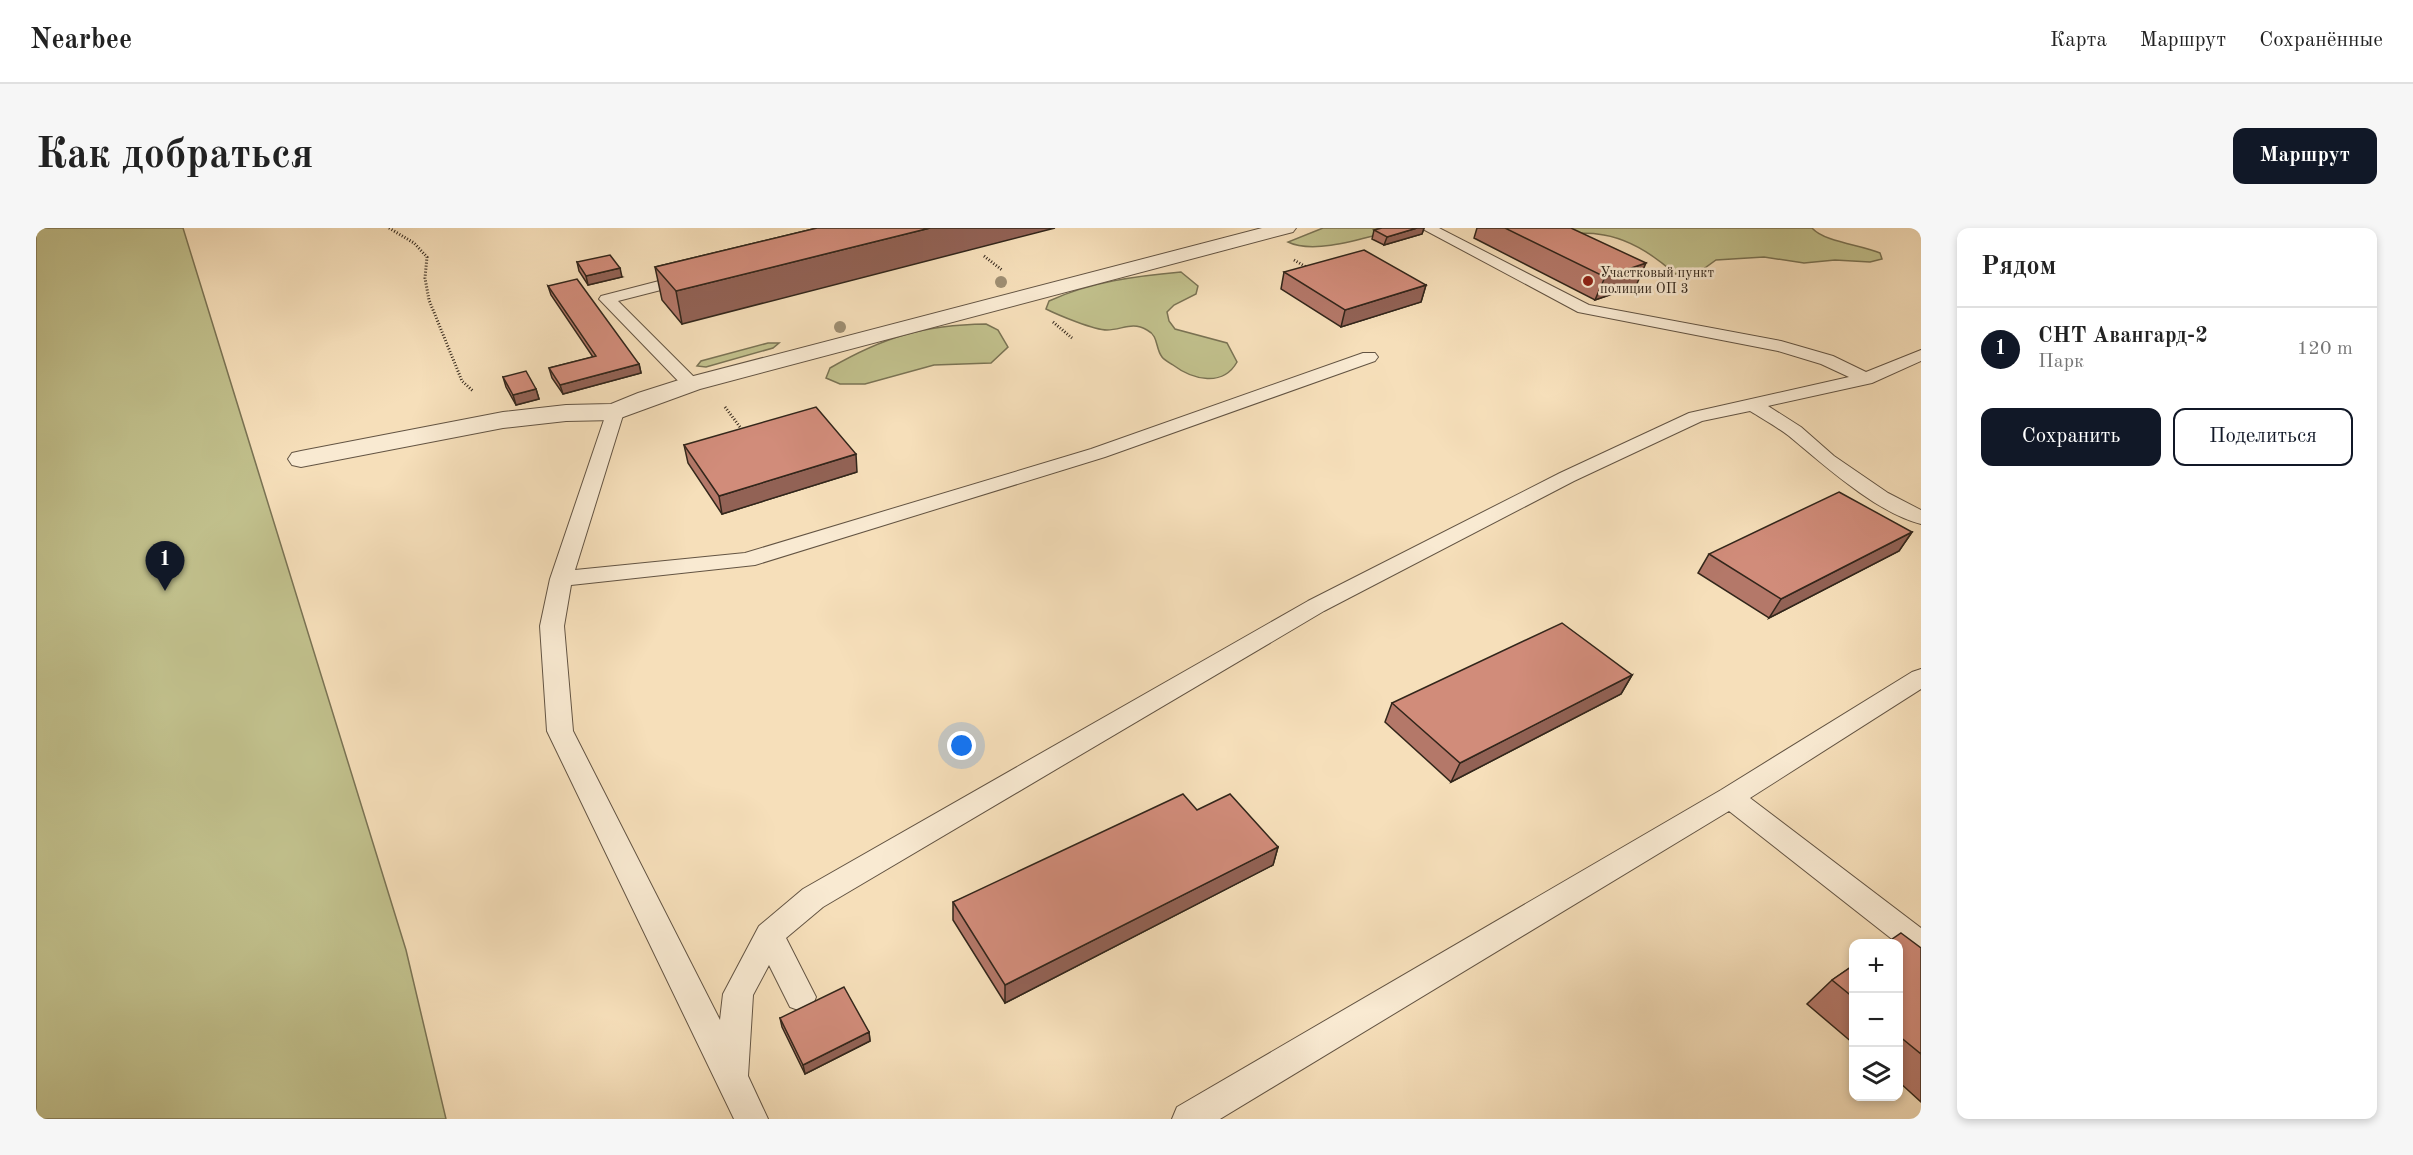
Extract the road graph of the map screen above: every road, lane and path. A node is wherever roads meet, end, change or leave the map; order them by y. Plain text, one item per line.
1 (389, 228) edge
2 (1286, 228) edge
3 (1428, 228) edge
4 (1256, 231) edge
5 (711, 273) edge
6 (1921, 355) edge
7 (1369, 357) dead end
8 (1866, 379) junction
9 (691, 384) junction
10 (1752, 404) junction
11 (615, 412) junction
12 (502, 420) junction
13 (301, 459) dead end
14 (1921, 518) edge
15 (561, 579) junction
16 (1921, 678) edge
17 (1730, 797) junction
18 (769, 935) junction
19 (1921, 945) edge
20 (801, 997) dead end
21 (732, 1076) junction
22 (751, 1119) edge
23 (1189, 1119) edge

1 - 12 path
2 - 4 street
3 - 8 lane
4 - 9 street
5 - 9 lane
6 - 8 lane
7 - 15 lane
8 - 10 lane
9 - 11 street
10 - 14 lane
10 - 18 lane
11 - 12 street
11 - 15 lane
12 - 13 street
15 - 21 lane
16 - 17 lane
17 - 19 lane
17 - 23 lane
18 - 20 lane
18 - 21 lane
21 - 22 lane

